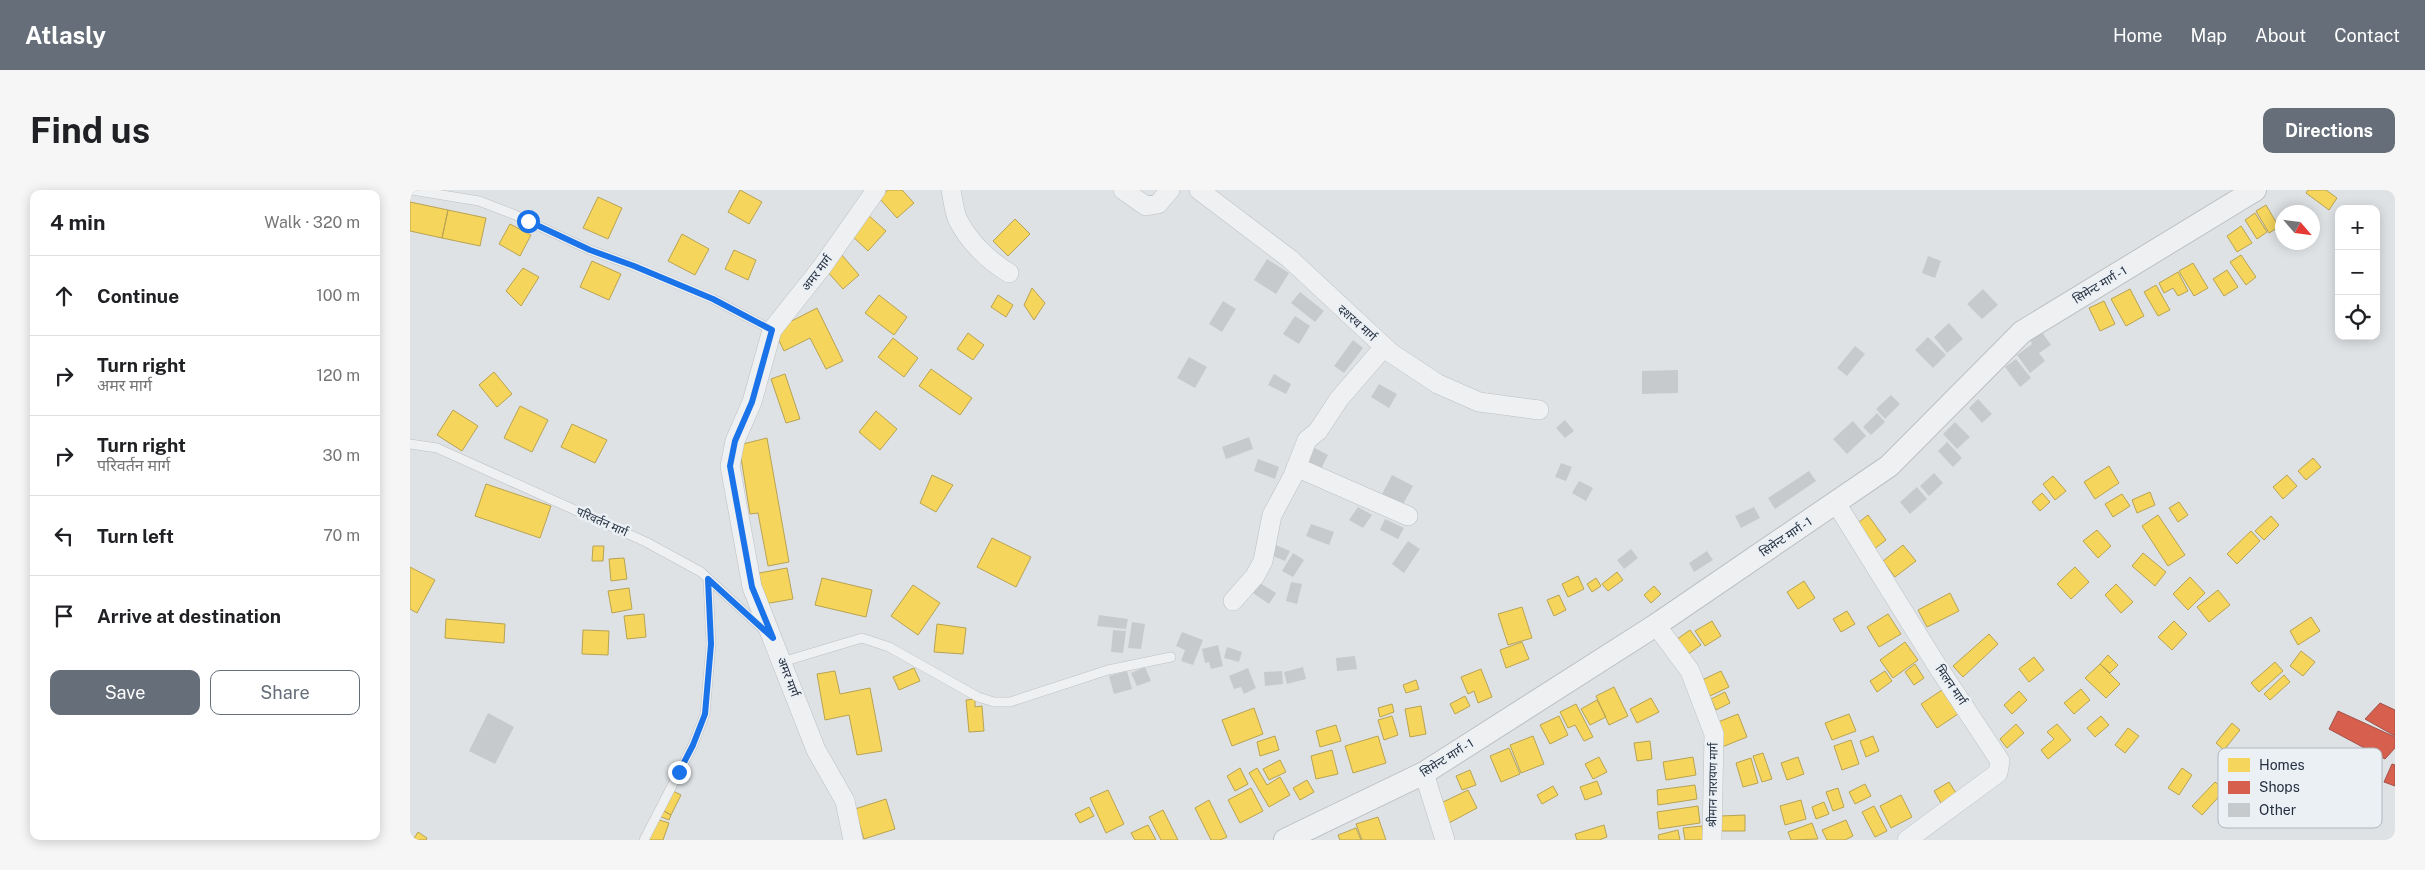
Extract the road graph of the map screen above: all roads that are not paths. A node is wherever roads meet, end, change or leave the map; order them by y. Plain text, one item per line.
1 (412, 190) edge
2 (876, 190) edge
3 (950, 190) edge
4 (1123, 190) edge
5 (1170, 190) edge
6 (1198, 190) edge
7 (2255, 190) edge
8 (1009, 273) dead end
9 (772, 330) junction
10 (1384, 347) junction
11 (1539, 410) dead end
12 (410, 444) edge
13 (1296, 467) junction
14 (1836, 502) junction
15 (1408, 516) dead end
16 (708, 579) junction
17 (1233, 601) dead end
18 (1656, 625) junction
19 (773, 638) junction
20 (1171, 657) dead end
21 (782, 662) junction
22 (1424, 773) junction
23 (644, 840) edge
24 (853, 840) edge
25 (1285, 840) edge
26 (1445, 840) edge
27 (1712, 840) edge
28 (1907, 840) edge

1 - 9 lane
2 - 9 street, अमर मार्ग
3 - 8 street
4 - 5 street
6 - 10 street, दशरथ मार्ग
7 - 14 street, सिमेन्ट मार्ग - 1
9 - 19 street, अमर मार्ग
10 - 11 street, दशरथ मार्ग
10 - 13 street
12 - 16 lane, परिवर्तन मार्ग
13 - 15 street
13 - 17 street
14 - 18 street, सिमेन्ट मार्ग - 1
14 - 28 street, मिलन मार्ग
16 - 19 lane, परिवर्तन मार्ग
16 - 23 lane
18 - 22 street, सिमेन्ट मार्ग - 1
18 - 27 street, श्रीमान नारायण मार्ग
19 - 21 street, अमर मार्ग
20 - 21 lane
21 - 24 street, अमर मार्ग
22 - 25 street, सिमेन्ट मार्ग - 1
22 - 26 street

